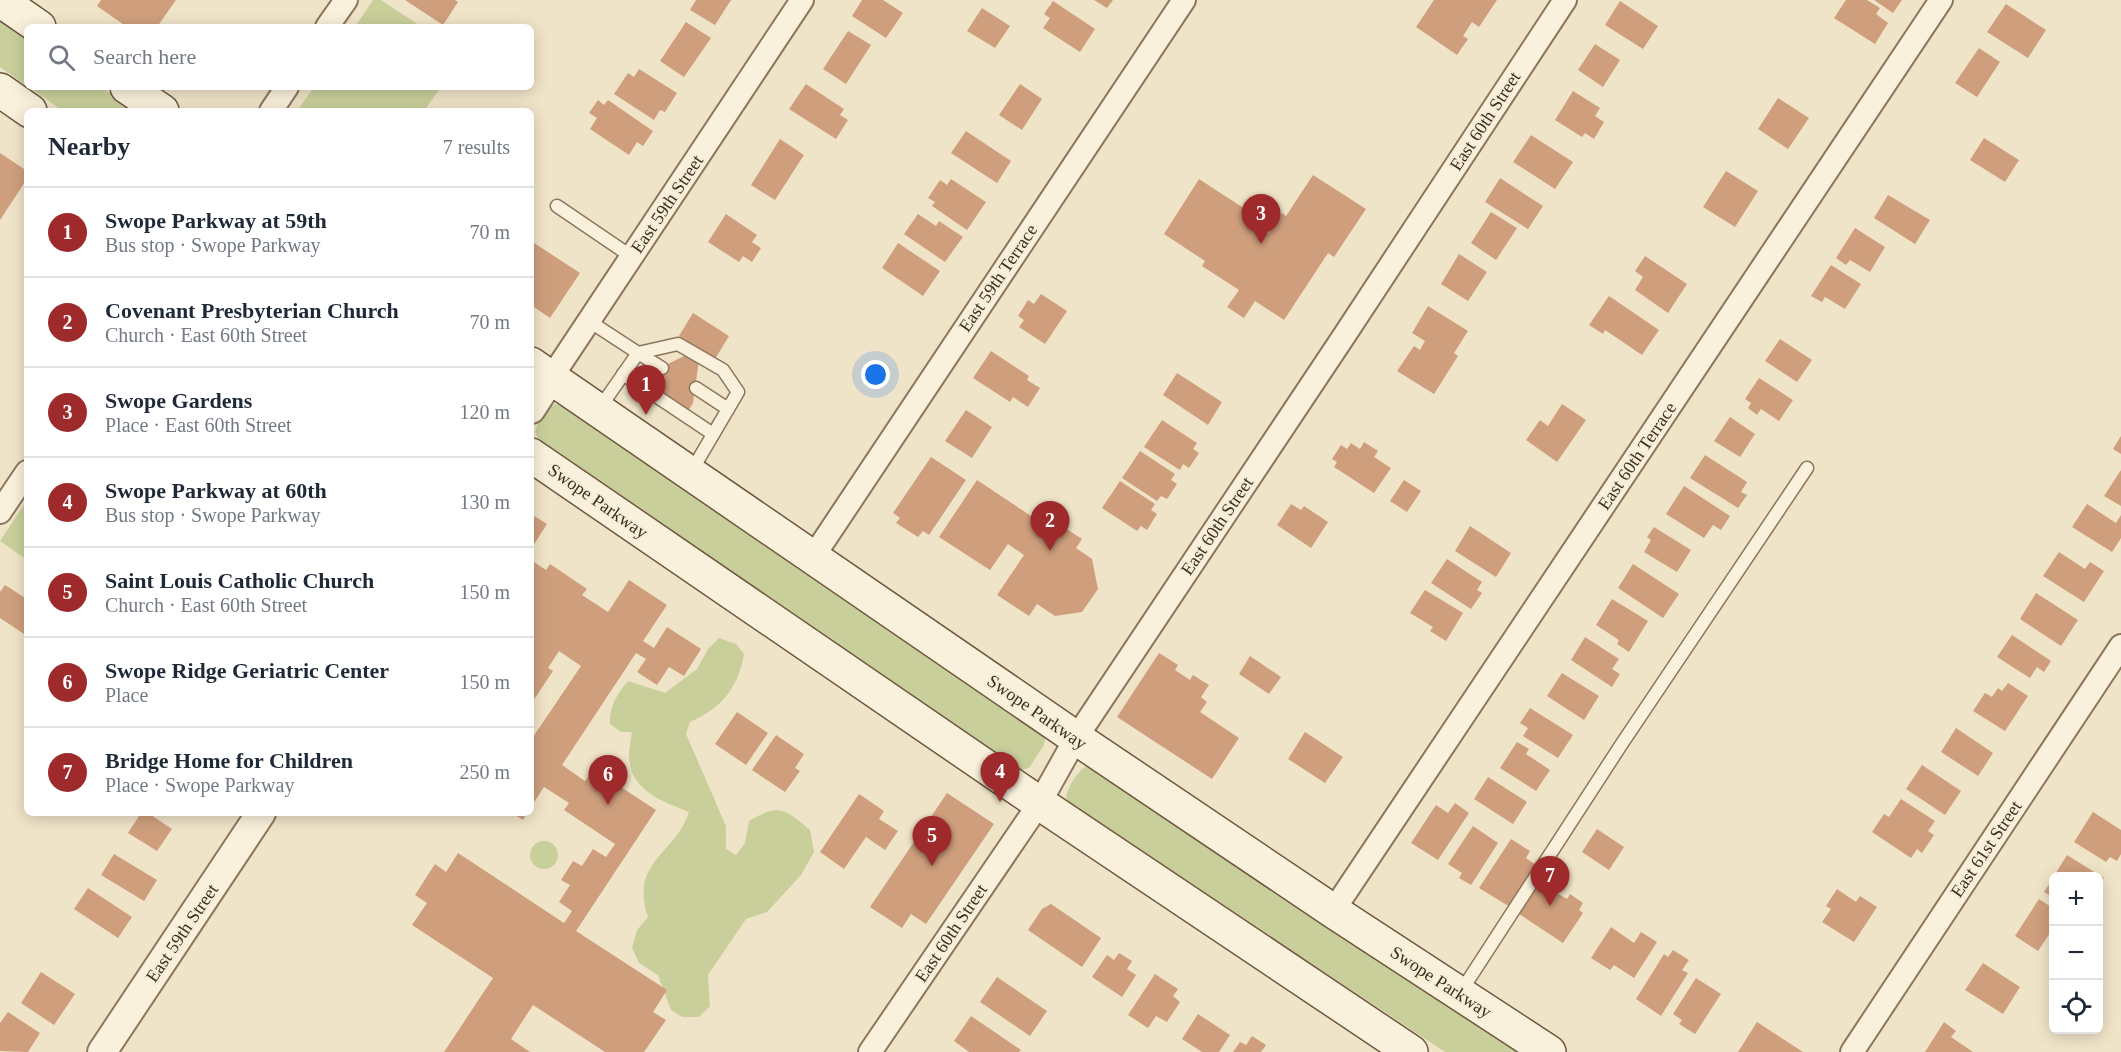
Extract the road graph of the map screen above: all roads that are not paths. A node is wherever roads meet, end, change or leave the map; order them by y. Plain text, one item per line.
1 (0, 0) edge
2 (346, 0) edge
3 (802, 0) edge
4 (1184, 0) edge
5 (1565, 0) edge
6 (1941, 0) edge
7 (35, 24) edge
8 (329, 24) edge
9 (0, 90) edge
10 (131, 90) edge
11 (285, 90) edge
12 (26, 108) edge
13 (158, 108) edge
14 (273, 108) edge
15 (556, 206) dead end
16 (632, 257) junction
17 (589, 321) junction
18 (638, 353) junction
19 (662, 368) dead end
20 (541, 371) edge
21 (623, 374) junction
22 (696, 388) dead end
23 (534, 398) edge
24 (598, 410) junction
25 (728, 410) junction
26 (713, 434) junction
27 (534, 457) edge
28 (1807, 468) dead end
29 (691, 473) junction
30 (24, 476) edge
31 (0, 512) edge
32 (813, 557) junction
33 (2121, 646) edge
34 (1076, 738) junction
35 (1039, 804) junction
36 (259, 816) edge
37 (1332, 911) junction
38 (1459, 994) junction
39 (102, 1052) edge
40 (870, 1052) edge
41 (1411, 1052) edge
42 (1549, 1052) edge
43 (1852, 1052) edge

1 - 7 main road
2 - 8 street
3 - 16 street, East 59th Street
4 - 32 street, East 59th Terrace
5 - 34 street, East 60th Street
6 - 37 street, East 60th Terrace
9 - 12 main road
10 - 13 main road
11 - 14 street
15 - 16 lane
16 - 17 street, East 59th Street
17 - 18 lane
17 - 20 street, East 59th Street
18 - 19 lane
18 - 21 lane
18 - 25 lane
20 - 23 street, East 59th Street
20 - 24 main road, Swope Parkway
21 - 24 lane
21 - 26 lane
22 - 25 lane
24 - 29 main road, Swope Parkway
25 - 26 lane
26 - 29 lane
27 - 35 main road, Swope Parkway
28 - 38 lane
29 - 32 main road, Swope Parkway
30 - 31 street
32 - 34 main road, Swope Parkway
33 - 43 street, East 61st Street
34 - 35 street, East 60th Street
34 - 37 main road, Swope Parkway
35 - 40 street, East 60th Street
35 - 41 main road, Swope Parkway
36 - 39 street, East 59th Street
37 - 38 main road, Swope Parkway
38 - 42 main road, Swope Parkway

